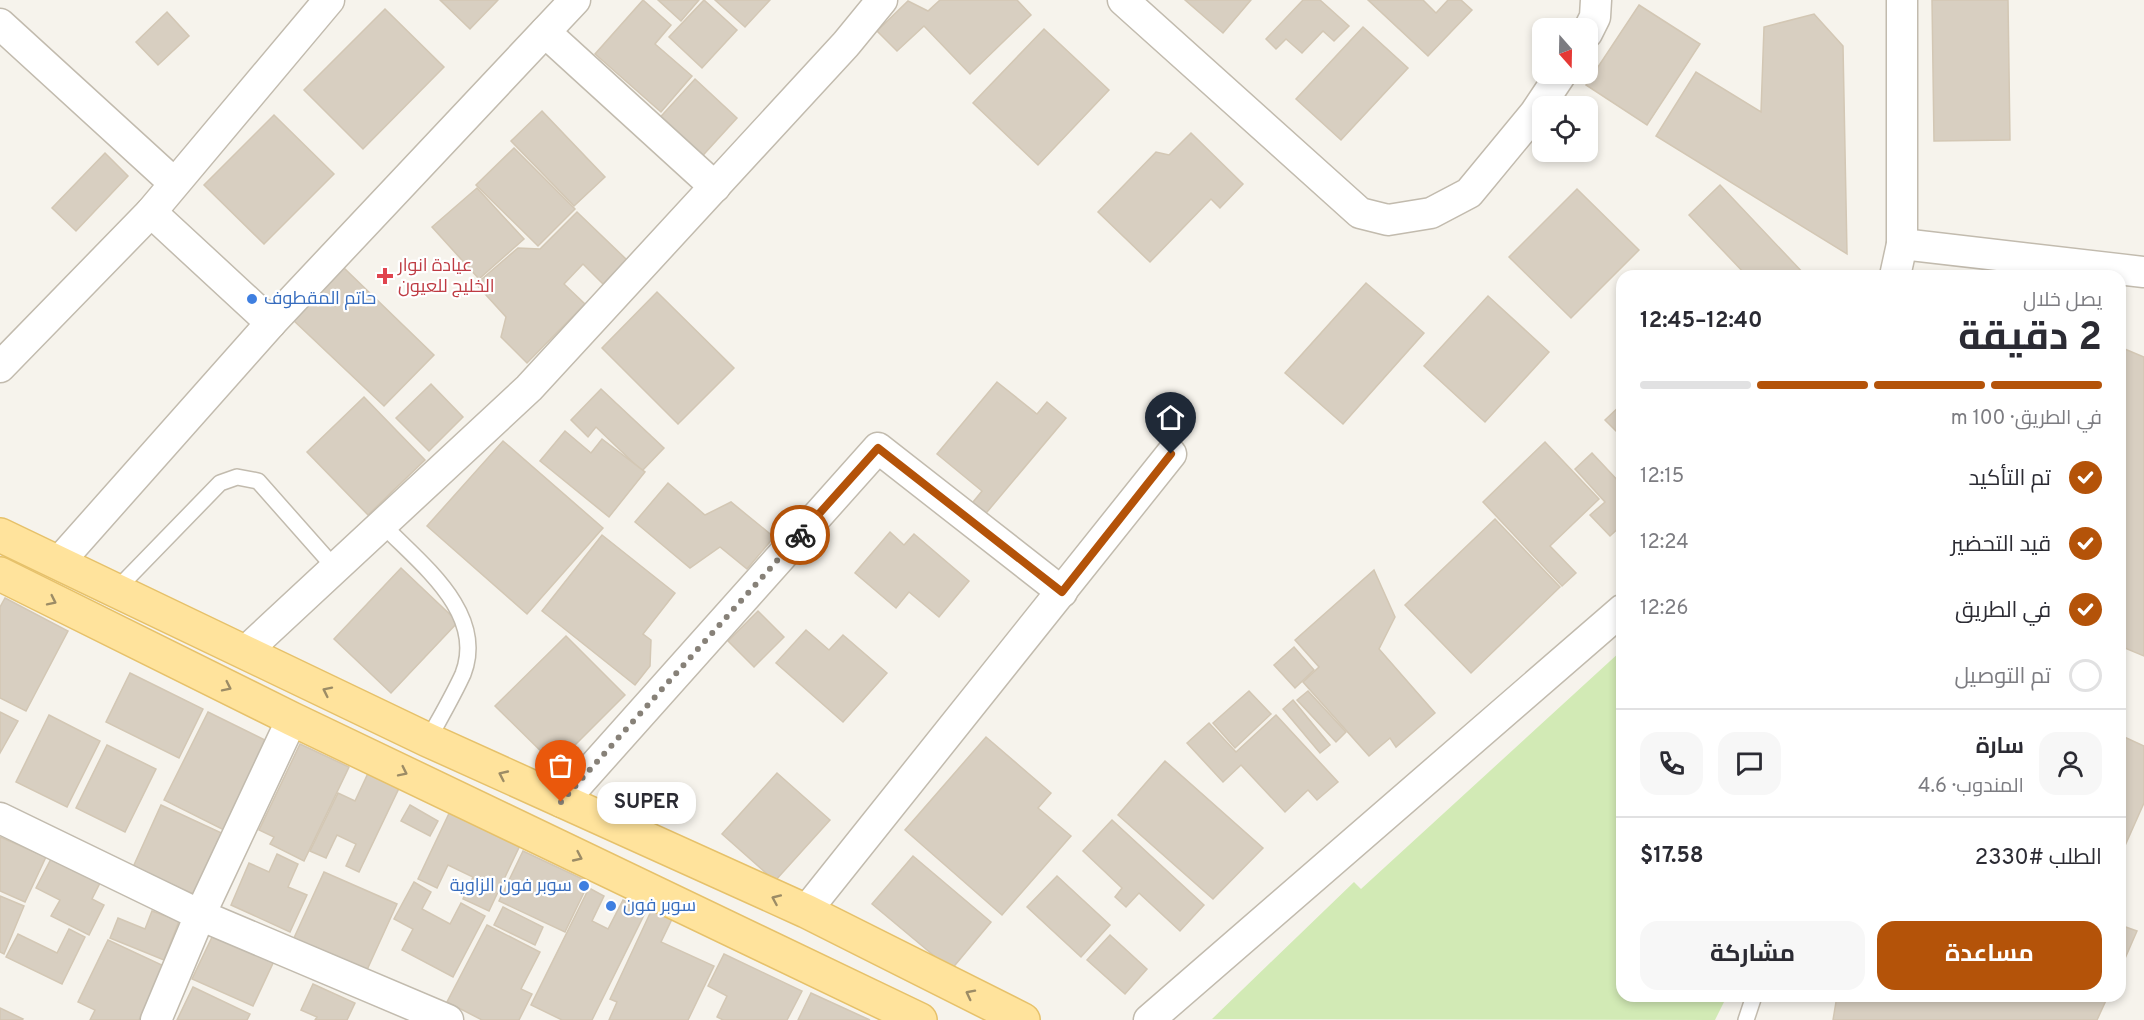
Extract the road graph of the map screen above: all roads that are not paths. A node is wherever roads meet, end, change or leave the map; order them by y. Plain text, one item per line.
1 (329, 0) edge
2 (575, 0) edge
3 (882, 0) edge
4 (1123, 0) edge
5 (1596, 0) edge
6 (1902, 0) edge
7 (1594, 18) edge
8 (0, 24) edge
9 (545, 32) junction
10 (1554, 84) edge
11 (174, 183) junction
12 (715, 187) junction
13 (151, 212) junction
14 (1902, 244) junction
15 (1896, 270) edge
16 (2144, 272) edge
17 (271, 322) junction
18 (0, 367) edge
19 (1171, 454) dead end
20 (382, 524) junction
21 (0, 535) edge
22 (58, 563) junction
23 (335, 568) junction
24 (0, 574) edge
25 (116, 590) junction
26 (1062, 592) junction
27 (1616, 615) edge
28 (246, 651) junction
29 (292, 719) junction
30 (428, 740) junction
31 (561, 802) junction
32 (0, 818) edge
33 (806, 911) junction
34 (200, 915) junction
35 (1752, 1002) edge
36 (432, 1017) edge
37 (156, 1020) edge
38 (920, 1020) edge
39 (1023, 1020) edge
40 (1149, 1020) edge
41 (1746, 1020) edge

1 - 11 street
2 - 9 street
3 - 12 street
4 - 10 street
5 - 7 street
6 - 14 street
8 - 11 street
9 - 12 street
9 - 17 street
11 - 13 street
12 - 20 street
13 - 17 street
13 - 18 street
14 - 15 street
14 - 16 street
17 - 22 street
19 - 26 street
20 - 23 street
20 - 30 lane
21 - 22 main road
22 - 25 main road
23 - 25 lane
23 - 28 street
24 -> 29 main road
25 - 28 main road
26 - 31 street
26 - 33 street
27 - 40 street
30 -> 28 main road
29 - 34 street
29 -> 38 main road
31 -> 30 main road
33 -> 31 main road
32 - 34 street
39 -> 33 main road
34 - 36 street
34 - 37 street
35 - 41 lane

